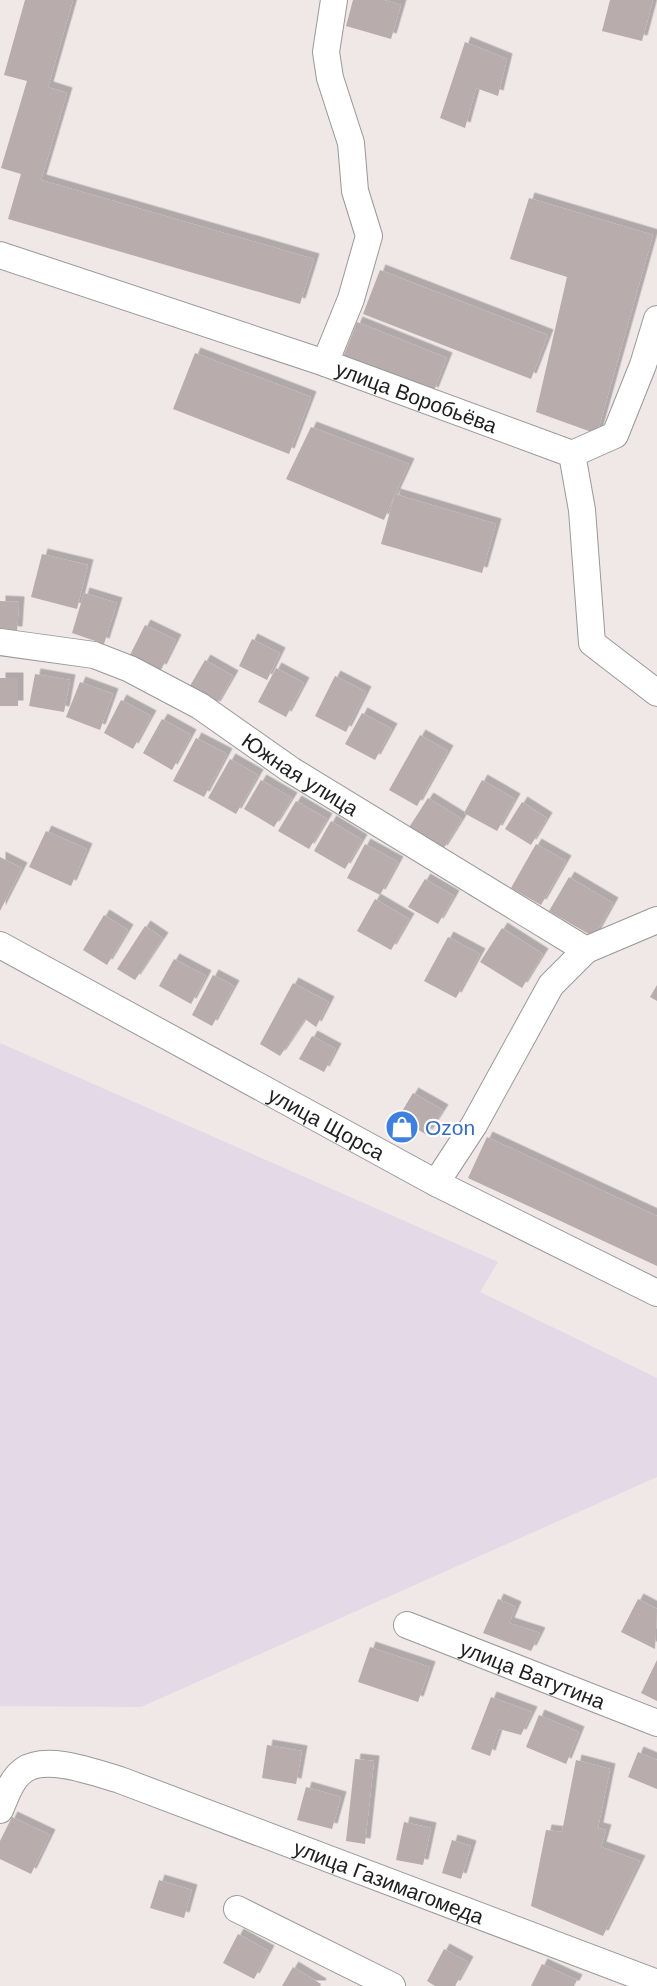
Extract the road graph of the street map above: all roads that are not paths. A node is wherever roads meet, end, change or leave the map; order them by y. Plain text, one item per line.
1 (334, 0) edge
2 (0, 255) edge
3 (657, 319) edge
4 (325, 363) junction
5 (572, 454) junction
6 (0, 642) edge
7 (657, 693) edge
8 (657, 920) edge
9 (0, 945) edge
10 (586, 950) junction
11 (436, 1183) junction
12 (657, 1293) edge
13 (407, 1625) dead end
14 (657, 1723) edge
15 (0, 1810) edge
16 (237, 1909) dead end
17 (657, 1983) edge
18 (392, 1986) edge

1 - 4 street
2 - 4 street, улица Воробьёва
3 - 5 street
4 - 5 street, улица Воробьёва
5 - 7 street
6 - 10 street, Южная улица
8 - 10 street
9 - 11 street, улица Щорса
10 - 11 street
11 - 12 street, улица Щорса
13 - 14 street, улица Ватутина
15 - 17 street, улица Газимагомеда
16 - 18 street

